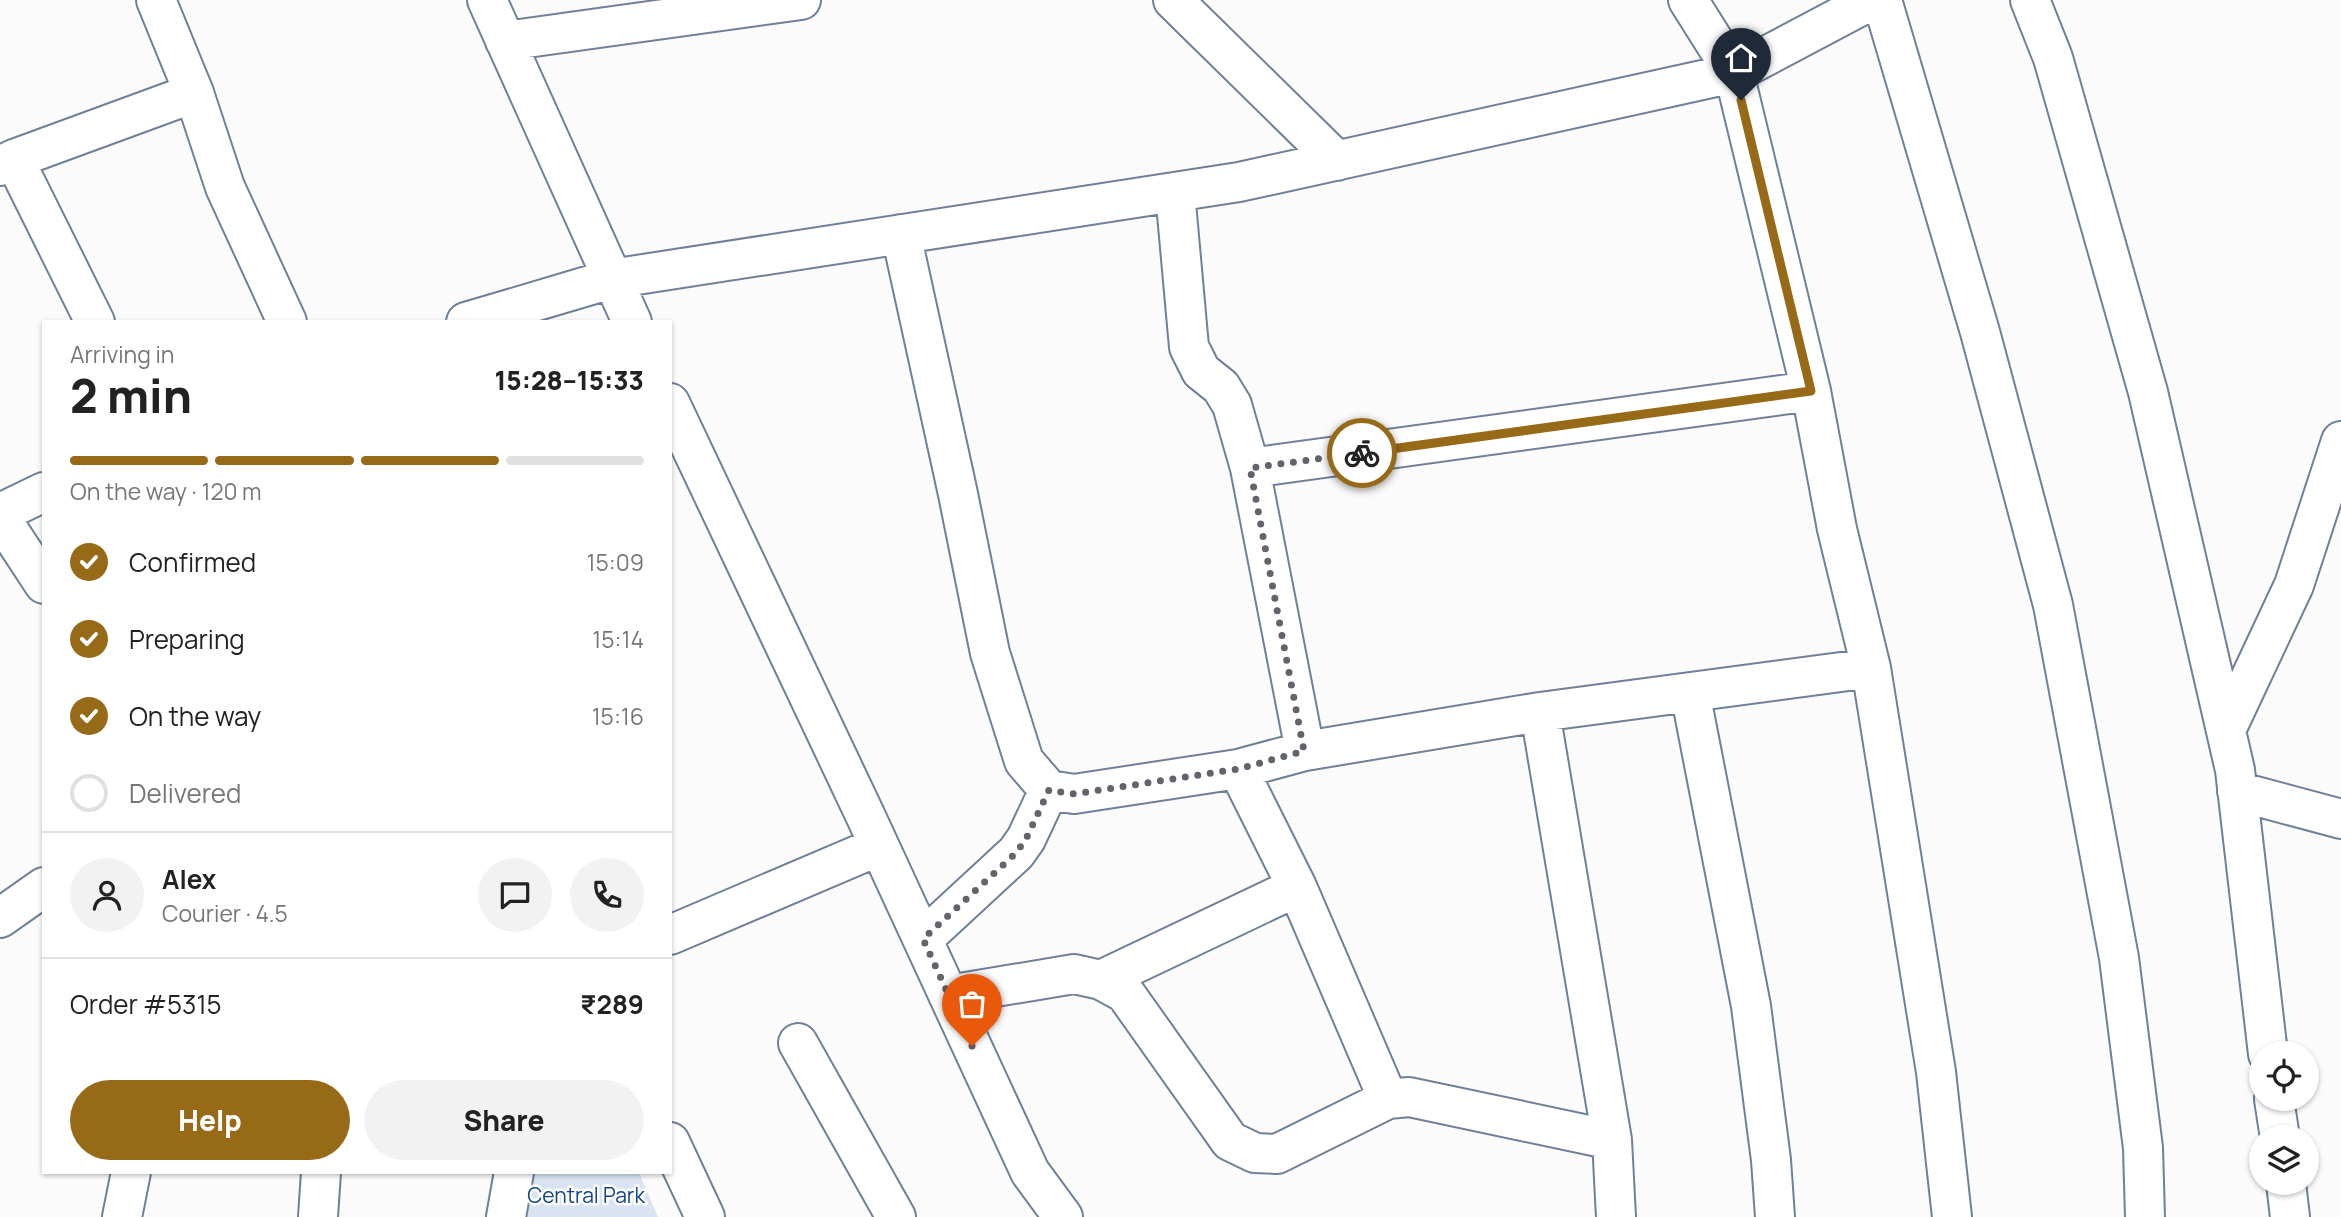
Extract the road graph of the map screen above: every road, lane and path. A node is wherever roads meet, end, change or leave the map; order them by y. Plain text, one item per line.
1 (156, 0) edge
2 (487, 0) edge
3 (801, 0) edge
4 (1173, 0) edge
5 (1688, 0) edge
6 (1872, 0) edge
7 (1882, 0) edge
8 (2030, 0) edge
9 (505, 41) junction
10 (1734, 73) junction
11 (194, 93) junction
12 (1337, 161) junction
13 (7, 162) edge
14 (1175, 192) junction
15 (901, 234) junction
16 (611, 279) junction
17 (94, 320) edge
18 (285, 320) edge
19 (473, 320) edge
20 (631, 320) edge
21 (1811, 391) junction
22 (672, 407) edge
23 (2341, 441) edge
24 (1250, 468) junction
25 (42, 493) edge
26 (0, 515) edge
27 (42, 581) edge
28 (1871, 668) junction
29 (1690, 692) junction
30 (1540, 712) junction
31 (2226, 730) junction
32 (1304, 751) junction
33 (1238, 769) junction
34 (1049, 790) junction
35 (2237, 791) junction
36 (2341, 819) edge
37 (879, 846) junction
38 (1297, 887) junction
39 (42, 888) edge
40 (0, 918) edge
41 (672, 934) edge
42 (923, 939) junction
43 (1101, 980) junction
44 (948, 995) junction
45 (2266, 1041) edge
46 (798, 1042) dead end
47 (1388, 1099) junction
48 (1612, 1140) junction
49 (672, 1146) edge
50 (131, 1174) edge
51 (321, 1174) edge
52 (513, 1174) edge
53 (2287, 1195) edge
54 (122, 1217) edge
55 (318, 1217) edge
56 (506, 1217) edge
57 (705, 1217) edge
58 (896, 1217) edge
59 (1063, 1217) edge
60 (1616, 1217) edge
61 (1775, 1217) edge
62 (1952, 1217) edge
63 (2145, 1217) edge
64 (2290, 1217) edge

1 - 11 street
2 - 9 street
3 - 9 street
4 - 12 street
5 - 10 street
6 - 10 street
7 - 63 street
8 - 31 street
9 - 16 street
10 - 12 street
10 - 21 street
11 - 13 street
11 - 18 street
12 - 14 street
13 - 17 street
14 - 15 street
14 - 24 street
15 - 16 street
15 - 34 street
16 - 19 street
16 - 20 street
21 - 24 street
21 - 28 street
22 - 37 street
23 - 31 street
24 - 32 street
25 - 26 street
26 - 27 street
28 - 29 street
28 - 62 street
29 - 30 street
29 - 61 street
30 - 32 street
30 - 48 street
31 - 35 street
32 - 33 street
33 - 34 street
33 - 38 street
34 - 42 street
35 - 36 street
35 - 45 street
37 - 41 street
37 - 42 street
38 - 43 street
38 - 47 street
39 - 40 street
42 - 44 street
43 - 44 street
43 - 47 street
44 - 59 street
46 - 58 street
47 - 48 street
48 - 60 street
49 - 57 street
50 - 54 street
51 - 55 street
52 - 56 street
53 - 64 street

